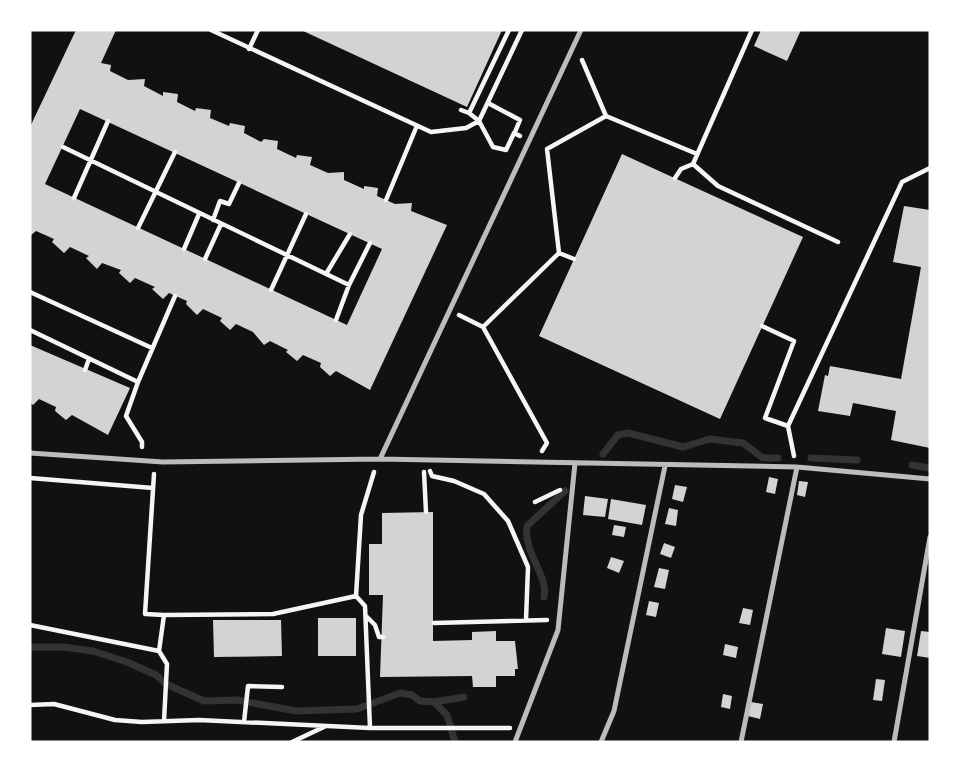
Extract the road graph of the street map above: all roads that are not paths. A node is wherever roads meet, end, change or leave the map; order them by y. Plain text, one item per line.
1 (581, 30) edge
2 (30, 453) edge
3 (380, 459) junction
4 (575, 463) junction
5 (665, 466) junction
6 (797, 467) junction
7 (930, 479) edge
8 (930, 537) edge
9 (515, 742) edge
10 (601, 742) edge
11 (741, 742) edge
12 (894, 742) edge

1 - 3 lane
2 - 3 lane
3 - 4 lane
4 - 5 lane
4 - 9 lane
5 - 6 lane
5 - 10 lane
6 - 7 lane
6 - 11 lane
8 - 12 lane

